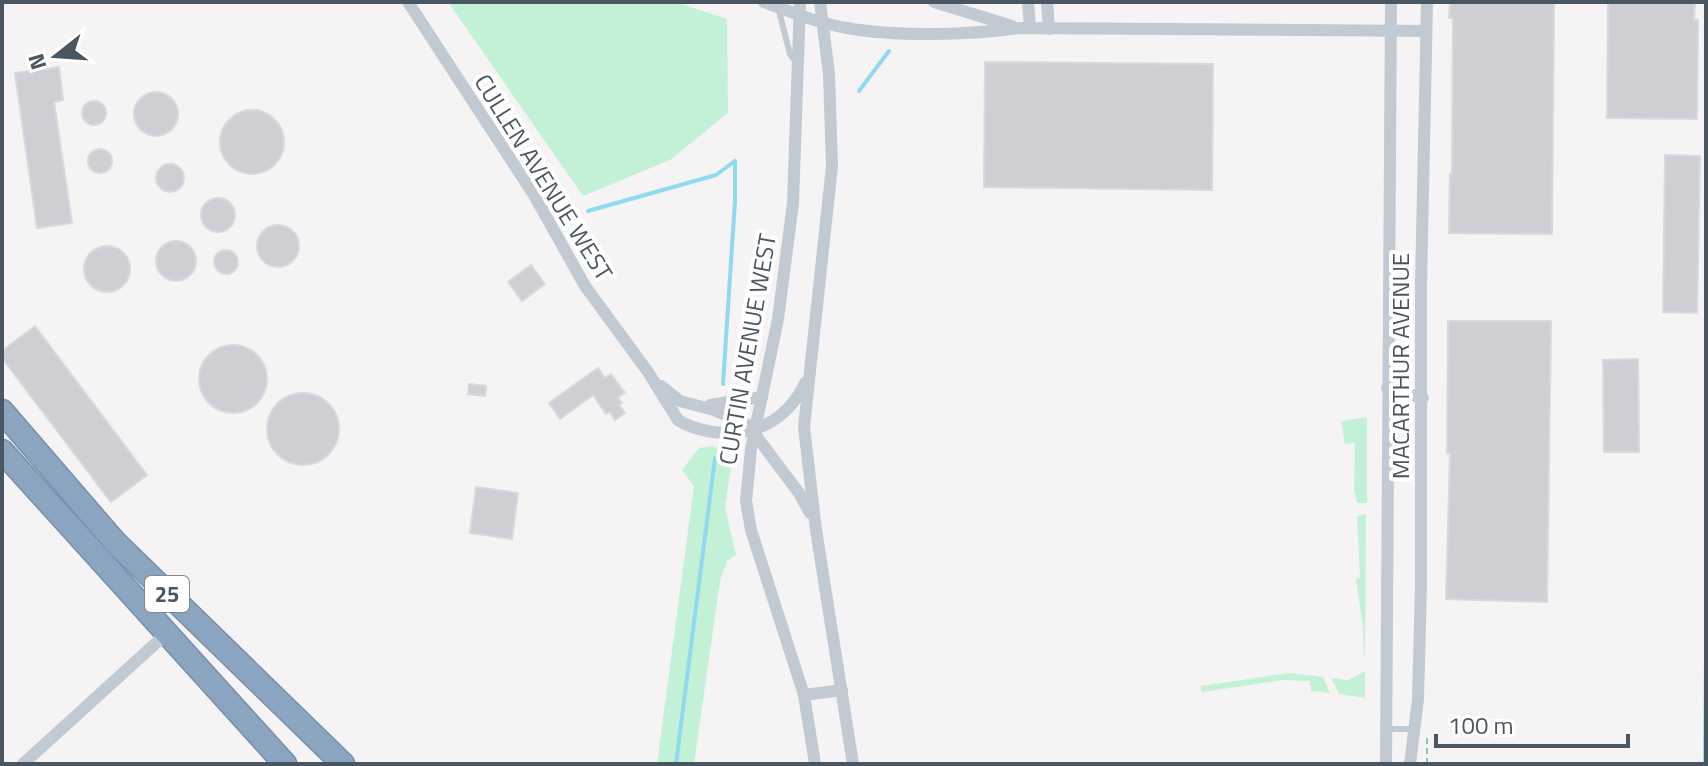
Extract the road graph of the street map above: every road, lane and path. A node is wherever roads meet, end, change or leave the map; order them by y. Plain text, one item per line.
1 (408, 2) edge
2 (764, 2) edge
3 (820, 2) edge
4 (934, 2) edge
5 (1028, 2) edge
6 (1047, 2) edge
7 (1391, 2) edge
8 (1427, 2) edge
9 (778, 7) junction
10 (800, 9) edge
11 (824, 23) junction
12 (1025, 28) junction
13 (1049, 29) junction
14 (1390, 31) junction
15 (1426, 31) junction
16 (797, 63) junction
17 (648, 372) junction
18 (809, 373) junction
19 (1387, 388) junction
20 (762, 397) junction
21 (1423, 398) junction
22 (695, 404) junction
23 (2, 411) edge
24 (754, 430) junction
25 (2, 451) edge
26 (816, 530) junction
27 (167, 633) junction
28 (842, 690) junction
29 (804, 695) junction
30 (1386, 729) junction
31 (1415, 729) junction
32 (23, 764) edge
33 (285, 764) edge
34 (343, 764) edge
35 (815, 764) edge
36 (853, 764) edge
37 (1386, 764) edge
38 (1410, 764) edge

1 - 17 street, CULLEN AVENUE WEST
2 - 9 street
3 - 11 street
4 - 12 street
5 - 12 street
6 - 13 street
7 - 14 street, MACARTHUR AVENUE
8 - 15 street, MACARTHUR AVENUE
9 - 10 street
9 - 16 lane
10 - 11 street
10 - 16 street, CURTIN AVENUE WEST
11 - 12 street
11 - 18 street
12 - 13 street
13 - 14 street
14 - 15 street
14 - 19 street, MACARTHUR AVENUE
15 - 21 street, MACARTHUR AVENUE
16 - 20 street, CURTIN AVENUE WEST
17 - 22 street, CULLEN AVENUE WEST
17 - 24 street, CULLEN AVENUE WEST
18 - 24 street
18 - 26 street
19 - 21 street
19 - 30 street, MACARTHUR AVENUE
20 - 22 street
20 - 24 street, CURTIN AVENUE WEST
21 - 31 street, MACARTHUR AVENUE
22 - 24 street, CULLEN AVENUE WEST
23 - 34 highway, 25
24 - 26 street, CULLEN AVENUE WEST
24 - 29 street, CURTIN AVENUE WEST
25 - 27 highway, 25
26 - 28 street
27 - 32 street
27 - 33 highway, 25
28 - 29 street
28 - 36 street
29 - 35 street, CURTIN AVENUE WEST
30 - 31 lane
30 - 37 street, MACARTHUR AVENUE
31 - 38 street, MACARTHUR AVENUE

